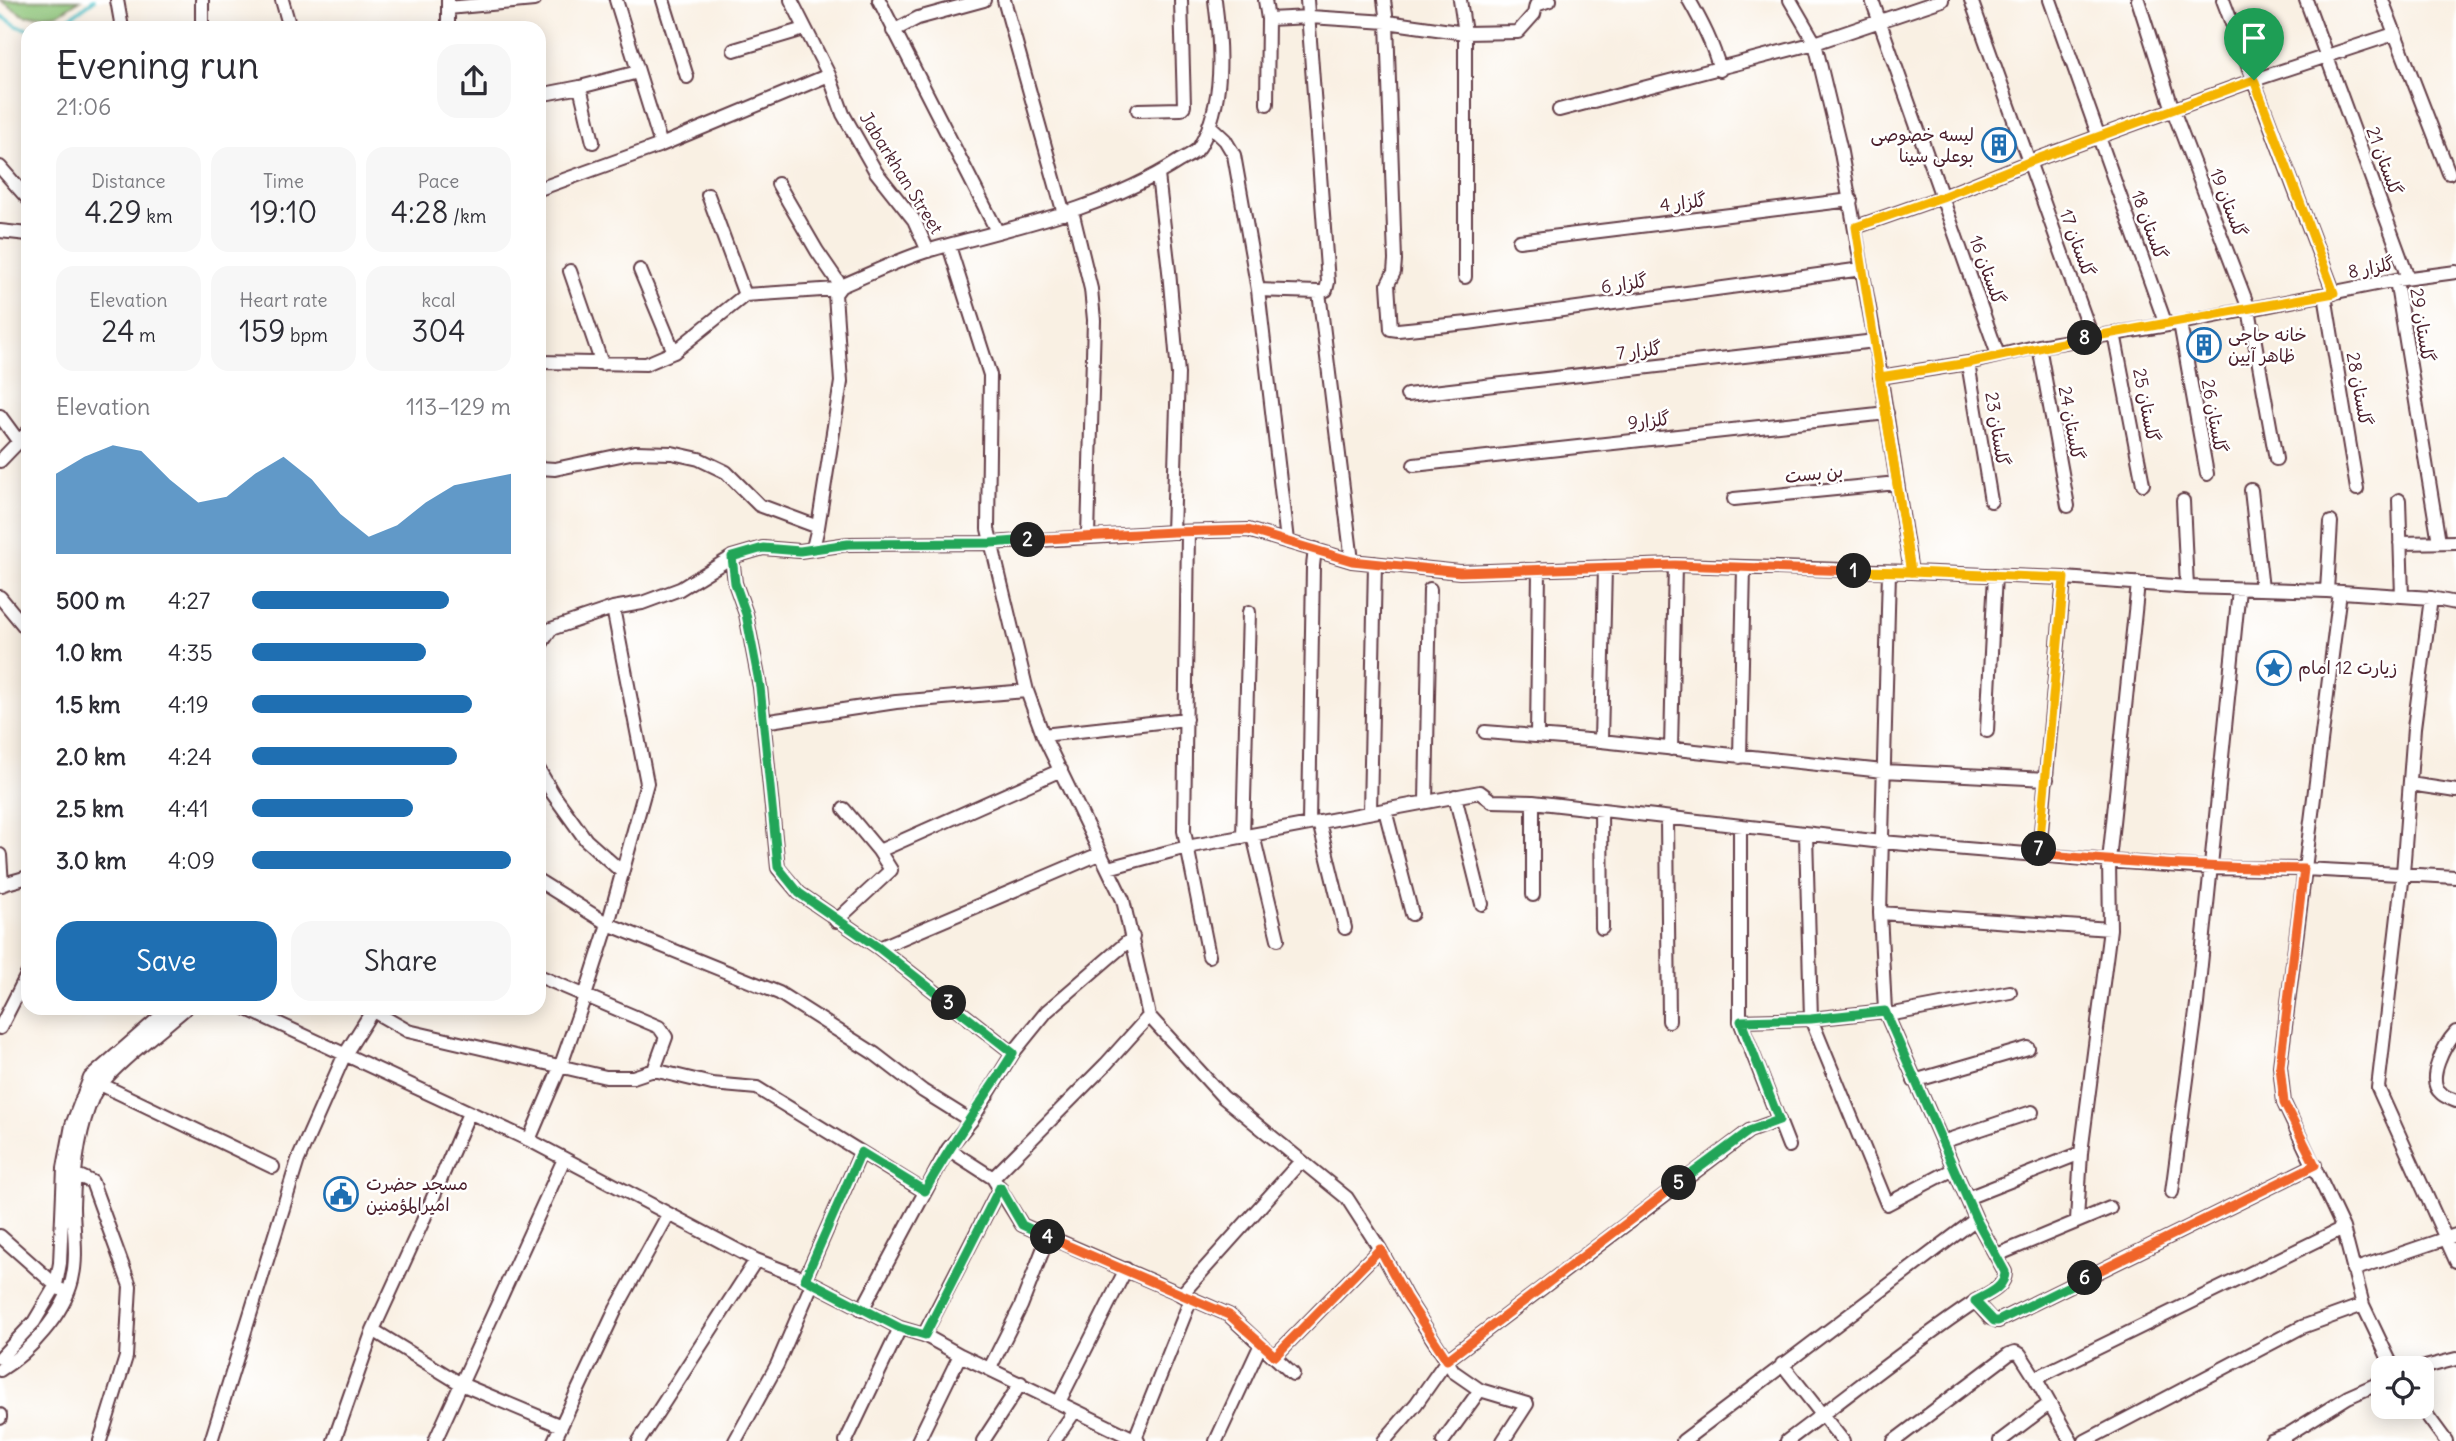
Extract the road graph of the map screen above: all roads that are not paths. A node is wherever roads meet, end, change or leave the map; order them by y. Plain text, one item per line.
1 (117, 0) edge
2 (202, 0) edge
3 (282, 0) edge
4 (534, 0) edge
5 (616, 0) edge
6 (663, 0) edge
7 (791, 0) edge
8 (879, 0) edge
9 (984, 0) edge
10 (1004, 0) edge
11 (1181, 0) edge
12 (1214, 0) edge
13 (1265, 0) edge
14 (1307, 0) edge
15 (1384, 0) edge
16 (1460, 0) edge
17 (1550, 0) edge
18 (1689, 0) edge
19 (1790, 0) edge
20 (1872, 0) edge
21 (1942, 0) edge
22 (1971, 0) edge
23 (2050, 0) edge
24 (2138, 0) edge
25 (2223, 0) edge
26 (2306, 0) edge
27 (2382, 0) edge
28 (1536, 3) edge
29 (448, 4) edge
30 (1310, 18) junction
31 (1268, 19) junction
32 (121, 21) edge
33 (202, 21) edge
34 (288, 21) edge
35 (1387, 22) junction
36 (1880, 22) junction
37 (804, 29) junction
38 (893, 31) junction
39 (1465, 33) junction
40 (2394, 34) junction
41 (1815, 43) junction
42 (734, 50) dead end
43 (2326, 55) junction
44 (1720, 70) junction
45 (638, 72) junction
46 (829, 75) junction
47 (687, 77) dead end
48 (2254, 80) junction
49 (580, 88) junction
50 (546, 94) edge
51 (1267, 104) dead end
52 (1138, 110) dead end
53 (1559, 110) dead end
54 (2173, 110) junction
55 (1209, 125) junction
56 (2099, 136) junction
57 (593, 142) dead end
58 (661, 145) junction
59 (2029, 162) junction
60 (0, 167) edge
61 (2449, 173) dead end
62 (1158, 176) junction
63 (778, 184) dead end
64 (546, 186) edge
65 (21, 191) edge
66 (708, 195) dead end
67 (1942, 197) junction
68 (1851, 200) junction
69 (1068, 213) junction
70 (1856, 227) junction
71 (997, 231) junction
72 (0, 232) edge
73 (21, 234) edge
74 (1519, 242) dead end
75 (949, 246) junction
76 (928, 250) junction
77 (1862, 269) junction
78 (640, 270) dead end
79 (570, 271) dead end
80 (2456, 272) edge
81 (1465, 277) dead end
82 (2402, 279) junction
83 (839, 287) junction
84 (1258, 290) junction
85 (1319, 292) junction
86 (2329, 294) junction
87 (745, 295) junction
88 (2249, 309) junction
89 (2180, 323) junction
90 (2166, 325) junction
91 (2114, 333) junction
92 (2092, 337) junction
93 (1875, 341) junction
94 (2039, 346) junction
95 (674, 352) junction
96 (1998, 355) junction
97 (546, 362) edge
98 (1968, 363) junction
99 (602, 364) junction
100 (1880, 377) junction
101 (1406, 395) dead end
102 (1887, 413) junction
103 (0, 415) edge
104 (21, 435) edge
105 (21, 439) edge
106 (2276, 459) dead end
107 (0, 461) edge
108 (1414, 465) dead end
109 (546, 468) edge
110 (2207, 474) dead end
111 (1897, 483) junction
112 (2143, 484) dead end
113 (2357, 489) dead end
114 (2251, 490) dead end
115 (1734, 499) dead end
116 (2399, 500) dead end
117 (1991, 501) dead end
118 (2183, 502) dead end
119 (2068, 506) dead end
120 (2331, 522) dead end
121 (818, 527) junction
122 (1188, 531) junction
123 (1173, 532) junction
124 (1088, 536) junction
125 (1287, 541) junction
126 (2439, 542) junction
127 (2456, 542) edge
128 (991, 543) junction
129 (2400, 543) junction
130 (813, 548) junction
131 (1315, 550) junction
132 (732, 557) junction
133 (1352, 561) junction
134 (1375, 564) junction
135 (1675, 565) junction
136 (1605, 567) junction
137 (1744, 567) junction
138 (1539, 569) junction
139 (1889, 572) junction
140 (1911, 572) junction
141 (1995, 575) junction
142 (2064, 578) junction
143 (2138, 583) junction
144 (2187, 587) junction
145 (1430, 589) dead end
146 (2239, 589) junction
147 (2262, 589) junction
148 (2334, 592) junction
149 (2402, 596) junction
150 (0, 597) edge
151 (2431, 598) junction
152 (2456, 603) edge
153 (613, 608) junction
154 (1249, 612) dead end
155 (21, 622) edge
156 (546, 634) edge
157 (1027, 691) junction
158 (1186, 719) junction
159 (763, 722) junction
160 (1987, 731) dead end
161 (1485, 732) dead end
162 (1537, 735) junction
163 (1042, 736) junction
164 (1601, 741) junction
165 (1671, 749) junction
166 (1740, 757) junction
167 (1061, 770) junction
168 (1883, 771) junction
169 (2047, 779) junction
170 (546, 782) edge
171 (2410, 784) junction
172 (2456, 791) edge
173 (1455, 796) junction
174 (1426, 802) junction
175 (1533, 802) junction
176 (844, 809) dead end
177 (1385, 810) junction
178 (1601, 810) junction
179 (1370, 812) junction
180 (1667, 819) junction
181 (1314, 823) junction
182 (1740, 826) junction
183 (1807, 834) junction
184 (1248, 836) junction
185 (1882, 842) junction
186 (1187, 847) junction
187 (879, 851) junction
188 (1099, 854) junction
189 (2039, 854) junction
190 (0, 855) edge
191 (2109, 862) junction
192 (2210, 868) junction
193 (1108, 869) junction
194 (2304, 869) junction
195 (622, 872) junction
196 (2403, 873) junction
197 (2456, 877) edge
198 (21, 879) edge
199 (1, 885) edge
200 (546, 885) edge
201 (1533, 895) dead end
202 (1482, 904) dead end
203 (1880, 913) junction
204 (1412, 914) dead end
205 (836, 921) junction
206 (608, 924) junction
207 (1345, 928) dead end
208 (1602, 928) dead end
209 (2110, 929) junction
210 (1133, 937) junction
211 (1278, 939) dead end
212 (879, 948) junction
213 (1209, 956) dead end
214 (546, 979) edge
215 (21, 987) edge
216 (2010, 992) dead end
217 (585, 996) junction
218 (1886, 1013) junction
219 (164, 1015) edge
220 (177, 1015) edge
221 (259, 1015) edge
222 (369, 1015) edge
223 (383, 1015) edge
224 (1149, 1016) junction
225 (1811, 1019) junction
226 (1669, 1021) dead end
227 (1741, 1021) junction
228 (0, 1028) edge
229 (2456, 1032) edge
230 (141, 1042) junction
231 (2028, 1048) dead end
232 (1013, 1053) junction
233 (344, 1056) junction
234 (561, 1065) junction
235 (654, 1070) junction
236 (1914, 1081) junction
237 (95, 1082) junction
238 (2456, 1101) edge
239 (2032, 1112) dead end
240 (469, 1113) junction
241 (1779, 1120) junction
242 (971, 1121) junction
243 (528, 1140) junction
244 (1942, 1142) junction
245 (1789, 1146) dead end
246 (948, 1149) junction
247 (861, 1152) junction
248 (2081, 1153) junction
249 (564, 1159) junction
250 (1301, 1161) junction
251 (2315, 1165) junction
252 (273, 1167) dead end
253 (1954, 1169) junction
254 (72, 1170) junction
255 (996, 1182) junction
256 (925, 1191) junction
257 (2172, 1192) dead end
258 (1967, 1198) junction
259 (2110, 1208) dead end
260 (668, 1214) junction
261 (1976, 1219) junction
262 (2077, 1220) junction
263 (2343, 1228) junction
264 (0, 1236) edge
265 (2451, 1236) edge
266 (1048, 1237) junction
267 (1380, 1249) junction
268 (1997, 1255) junction
269 (756, 1261) junction
270 (2456, 1261) edge
271 (1126, 1269) junction
272 (2353, 1270) junction
273 (808, 1282) junction
274 (56, 1285) junction
275 (66, 1297) junction
276 (1186, 1297) junction
277 (1975, 1301) junction
278 (2364, 1305) junction
279 (862, 1310) junction
280 (900, 1328) junction
281 (373, 1330) junction
282 (925, 1335) junction
283 (1261, 1344) junction
284 (960, 1355) junction
285 (1275, 1356) junction
286 (2387, 1356) edge
287 (2456, 1359) edge
288 (1447, 1360) junction
289 (1, 1364) edge
290 (1782, 1364) junction
291 (2434, 1365) edge
292 (990, 1368) junction
293 (1293, 1374) dead end
294 (2034, 1376) junction
295 (461, 1384) junction
296 (1021, 1384) junction
297 (2371, 1387) edge
298 (1480, 1390) junction
299 (1059, 1402) junction
300 (2049, 1404) junction
301 (1075, 1411) junction
302 (1822, 1415) junction
303 (2430, 1419) edge
304 (561, 1426) junction
305 (100, 1441) edge
306 (211, 1441) edge
307 (334, 1441) edge
308 (435, 1441) edge
309 (554, 1441) edge
310 (639, 1441) edge
311 (735, 1441) edge
312 (846, 1441) edge
313 (918, 1441) edge
314 (983, 1441) edge
315 (1054, 1441) edge
316 (1136, 1441) edge
317 (1216, 1441) edge
318 (1384, 1441) edge
319 (1443, 1441) edge
320 (1503, 1441) edge
321 (1683, 1441) edge
322 (1787, 1441) edge
323 (1843, 1441) edge
324 (1894, 1441) edge
325 (2000, 1441) edge
326 (2071, 1441) edge
327 (2085, 1441) edge
328 (2271, 1441) edge
329 (2446, 1441) edge

1 - 32 street
2 - 33 street
3 - 34 street
4 - 29 street
5 - 45 street
6 - 47 street
7 - 37 street, Jabarkhan Street
8 - 38 street
9 - 38 street
10 - 69 street
11 - 52 street
12 - 55 street
13 - 31 street
14 - 30 street
15 - 35 street
16 - 39 street
17 - 28 street
18 - 44 street
19 - 41 street
20 - 36 street, گلستان 16
21 - 36 street
22 - 59 street, گلستان 17
23 - 56 street, گلستان 18
24 - 54 street, گلستان 19
25 - 48 street, گلستان 28
26 - 43 street, گلستان 21
27 - 40 street
28 - 39 street
30 - 31 street
30 - 35 street
30 - 85 street
31 - 51 street
35 - 39 street
35 - 77 street, گلزار 6
36 - 41 street
36 - 67 street, گلستان 16
37 - 42 street
37 - 46 street, Jabarkhan Street
38 - 71 street
39 - 81 street
40 - 43 street
40 - 61 street
41 - 44 street
41 - 68 street
43 - 48 street
43 - 82 street, گلستان 21
44 - 53 street
45 - 49 street
45 - 58 street
46 - 58 street
46 - 76 street, Jabarkhan Street
48 - 54 street
48 - 86 street, گلستان 28
49 - 50 street
49 - 57 street
54 - 56 street
54 - 88 street, گلستان 19
55 - 62 street
55 - 84 street
56 - 59 street
56 - 90 street, گلستان 18
58 - 64 street
59 - 67 street
59 - 92 street, گلستان 17
60 - 65 street
62 - 69 street
62 - 123 street
63 - 83 street
66 - 87 street
67 - 70 street
67 - 96 street, گلستان 16
68 - 70 street
68 - 74 street, گلزار 4
69 - 71 street
69 - 124 street
70 - 77 street
71 - 75 street
72 - 73 street
75 - 76 street
75 - 128 street
76 - 83 street
77 - 93 street
78 - 95 street
79 - 99 street
80 - 82 street, گلزار 8
82 - 86 street, گلزار 8
82 - 126 street, گلستان 29
83 - 87 street
83 - 121 street
84 - 85 street
84 - 125 street
85 - 133 street
86 - 88 street, گلزار 8
86 - 113 street, گلستان 28
87 - 95 street
88 - 89 street, گلزار 8
88 - 106 street, گلستان 19
89 - 90 street, گلزار 8
89 - 110 street, گلستان 26
90 - 91 street, گلزار 8
91 - 92 street, گلزار 8
91 - 112 street, گلستان 25
92 - 94 street, گلزار 8
93 - 100 street
93 - 101 street, گلزار 7
94 - 96 street, گلزار 8
94 - 119 street, گلستان 24
95 - 99 street
96 - 98 street, گلزار 8
97 - 99 street
98 - 100 street, گلزار 8
98 - 117 street, گلستان 23
100 - 102 street
102 - 108 street, گلزار9
102 - 111 street
103 - 104 street
105 - 107 street
109 - 121 street
111 - 115 street, بن بست
111 - 140 street
114 - 147 street
116 - 129 street
118 - 144 street
120 - 148 street
121 - 130 street
122 - 123 street
122 - 125 street
122 - 158 street
123 - 124 street
124 - 128 street
125 - 131 street
126 - 127 street
126 - 129 street
128 - 130 street
128 - 157 street
129 - 149 street
130 - 132 street
131 - 133 street
131 - 181 street
132 - 153 street
132 - 159 street
133 - 134 street
134 - 138 street
134 - 179 street
135 - 136 street
135 - 137 street
135 - 165 street
136 - 138 street
136 - 164 street
137 - 139 street
137 - 166 street
138 - 162 street
139 - 140 street
139 - 168 street
140 - 141 street
141 - 142 street
141 - 160 street
142 - 143 street
142 - 169 street
143 - 144 street
143 - 191 street
144 - 146 street
145 - 174 street
146 - 147 street
146 - 192 street
147 - 148 street
148 - 149 street
148 - 194 street
149 - 151 street
150 - 155 street
151 - 152 street
151 - 171 street
153 - 156 street
153 - 195 street
154 - 184 street
157 - 159 street
157 - 163 street
158 - 163 street
158 - 186 street
159 - 205 street
161 - 162 street
162 - 164 street
163 - 167 street
164 - 165 street
165 - 166 street
166 - 168 street
167 - 187 street
167 - 188 street
168 - 169 street
168 - 185 street
169 - 189 street
170 - 195 street
171 - 172 street
171 - 196 street
173 - 174 street
173 - 175 street
173 - 202 street
174 - 177 street
175 - 178 street
175 - 201 street
176 - 187 street
177 - 179 street
177 - 204 street
178 - 180 street
178 - 208 street
179 - 181 street
180 - 182 street
180 - 226 street
181 - 184 street
181 - 207 street
182 - 183 street
182 - 227 street
183 - 185 street
183 - 225 street
184 - 186 street
184 - 211 street
185 - 189 street
185 - 203 street
186 - 193 street
186 - 213 street
187 - 205 street
188 - 193 street
188 - 212 street
189 - 191 street
190 - 199 street
191 - 192 street
191 - 209 street
192 - 194 street
192 - 257 street
193 - 210 street
194 - 196 street
194 - 251 street
195 - 206 street
196 - 197 street
196 - 265 street
198 - 199 street
200 - 206 street
203 - 209 street
203 - 218 street
205 - 212 street
206 - 217 street
206 - 242 street
209 - 248 street
210 - 224 street
210 - 232 street
212 - 232 street
214 - 217 street
215 - 228 street
216 - 218 street
217 - 234 street
217 - 235 street
218 - 225 street
218 - 236 street
219 - 230 street
220 - 230 street
221 - 233 street
222 - 233 street
223 - 234 street
224 - 250 street
224 - 255 street
225 - 227 street
225 - 253 street
227 - 241 street
229 - 238 street
230 - 237 street
231 - 236 street
232 - 242 street
233 - 240 street
233 - 306 street
234 - 235 street
234 - 243 street
235 - 247 street
236 - 244 street
237 - 252 street
237 - 254 street
239 - 244 street
240 - 243 street
240 - 281 street
241 - 245 street
241 - 288 street
242 - 246 street
243 - 249 street
244 - 253 street
246 - 255 street
246 - 256 street
247 - 256 street
247 - 273 street
248 - 258 street
248 - 262 street
249 - 260 street
249 - 295 street
250 - 267 street
250 - 276 street
251 - 263 street
251 - 277 street
253 - 258 street
254 - 274 street
254 - 275 street
254 - 305 street
255 - 266 street
255 - 282 street
256 - 279 street
258 - 261 street
259 - 262 street
260 - 269 street
260 - 304 street
261 - 268 street
261 - 290 street
262 - 268 street
263 - 272 street
263 - 294 street
264 - 274 street
265 - 270 street
265 - 272 street
266 - 271 street
266 - 292 street
267 - 285 street
267 - 288 street
268 - 277 street
269 - 273 street
269 - 310 street
271 - 276 street
271 - 299 street
272 - 278 street
273 - 279 street
273 - 311 street
274 - 275 street
274 - 289 street
275 - 289 street
276 - 283 street
276 - 316 street
277 - 302 street
278 - 286 street
278 - 327 street
279 - 280 street
280 - 282 street
280 - 312 street
281 - 295 street
281 - 307 street
282 - 284 street
283 - 285 street
283 - 317 street
284 - 292 street
284 - 313 street
285 - 293 street
287 - 291 street
288 - 298 street
288 - 318 street
290 - 302 street
290 - 321 street
292 - 296 street
294 - 300 street
294 - 324 street
295 - 304 street
295 - 308 street
296 - 299 street
296 - 314 street
297 - 328 street
298 - 319 street
298 - 320 street
299 - 301 street
300 - 325 street
300 - 326 street
301 - 315 street
301 - 316 street
302 - 322 street
302 - 323 street
303 - 329 street
304 - 309 street

